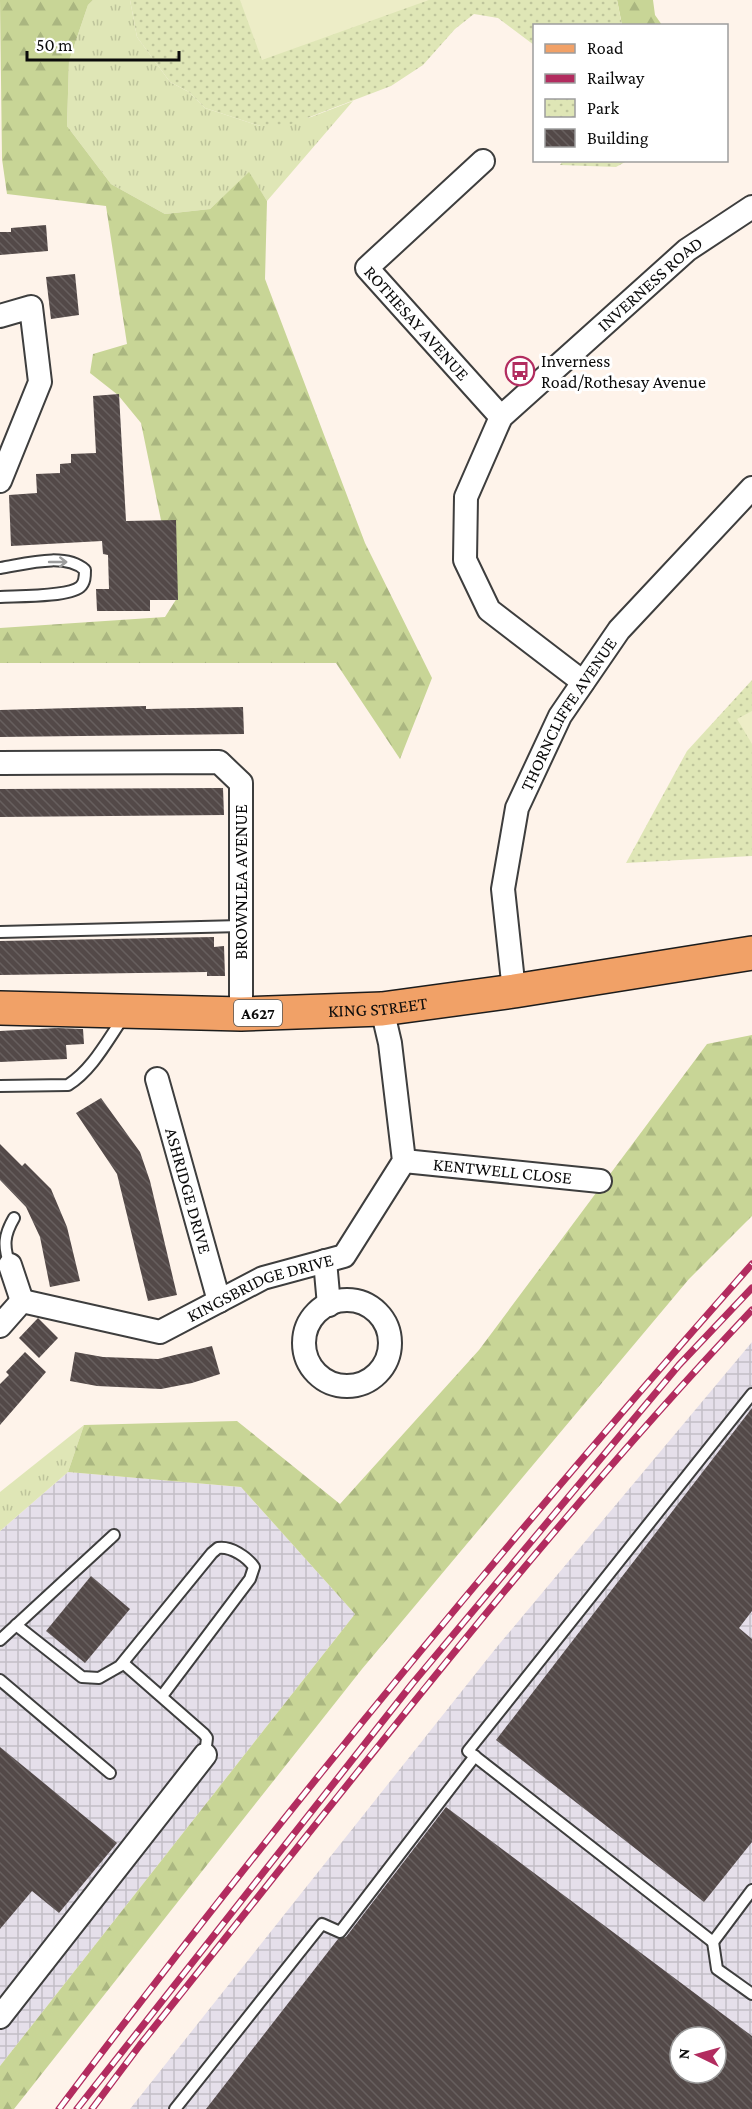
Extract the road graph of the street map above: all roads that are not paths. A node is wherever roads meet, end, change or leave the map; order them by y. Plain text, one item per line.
1 (483, 160) dead end
2 (752, 207) edge
3 (0, 316) edge
4 (501, 417) junction
5 (0, 481) edge
6 (752, 488) edge
7 (0, 568) edge
8 (0, 597) edge
9 (583, 682) junction
10 (0, 763) edge
11 (241, 926) junction
12 (0, 932) edge
13 (752, 953) edge
14 (514, 991) junction
15 (0, 1008) edge
16 (382, 1009) junction
17 (128, 1010) junction
18 (241, 1014) junction
19 (157, 1079) dead end
20 (0, 1086) edge
21 (404, 1161) junction
22 (600, 1181) dead end
23 (14, 1218) dead end
24 (326, 1261) junction
25 (10, 1265) joint
26 (22, 1301) junction
27 (219, 1301) junction
28 (329, 1305) dead end
29 (0, 1326) edge
30 (752, 1394) edge
31 (114, 1535) dead end
32 (16, 1625) junction
33 (0, 1640) edge
34 (123, 1663) junction
35 (0, 1680) edge
36 (162, 1696) junction
37 (206, 1755) joint
38 (475, 1756) junction
39 (110, 1773) dead end
40 (752, 1890) edge
41 (713, 1942) junction
42 (752, 1994) edge
43 (0, 2017) edge
44 (175, 2109) edge

1 - 4 street, ROTHESAY AVENUE
2 - 4 street, INVERNESS ROAD
3 - 5 street
4 - 9 street, INVERNESS ROAD
6 - 9 street, THORNCLIFFE AVENUE
7 -> 8 lane
9 - 14 street, THORNCLIFFE AVENUE
10 - 11 street, BROWNLEA AVENUE
11 - 12 lane
11 - 18 street, BROWNLEA AVENUE
13 - 14 main road, KING STREET / A627
14 - 16 main road, KING STREET / A627
15 - 17 main road, KING STREET / A627
16 - 18 main road, KING STREET / A627
16 - 21 street
17 - 18 main road, KING STREET / A627
17 - 20 lane
19 - 27 street, ASHRIDGE DRIVE
21 - 22 street, KENTWELL CLOSE
21 - 24 street, KINGSBRIDGE DRIVE
23 - 25 lane
24 - 27 street, KINGSBRIDGE DRIVE
24 - 28 street
25 - 26 street
26 - 27 street, KINGSBRIDGE DRIVE
26 - 29 street
30 - 38 lane
31 - 32 lane
32 - 33 lane
32 - 34 lane
34 - 36 lane
34 - 36 lane
35 - 39 lane
36 - 37 lane
37 - 43 street
38 - 41 lane
38 - 44 lane
40 - 41 lane
41 - 42 lane

